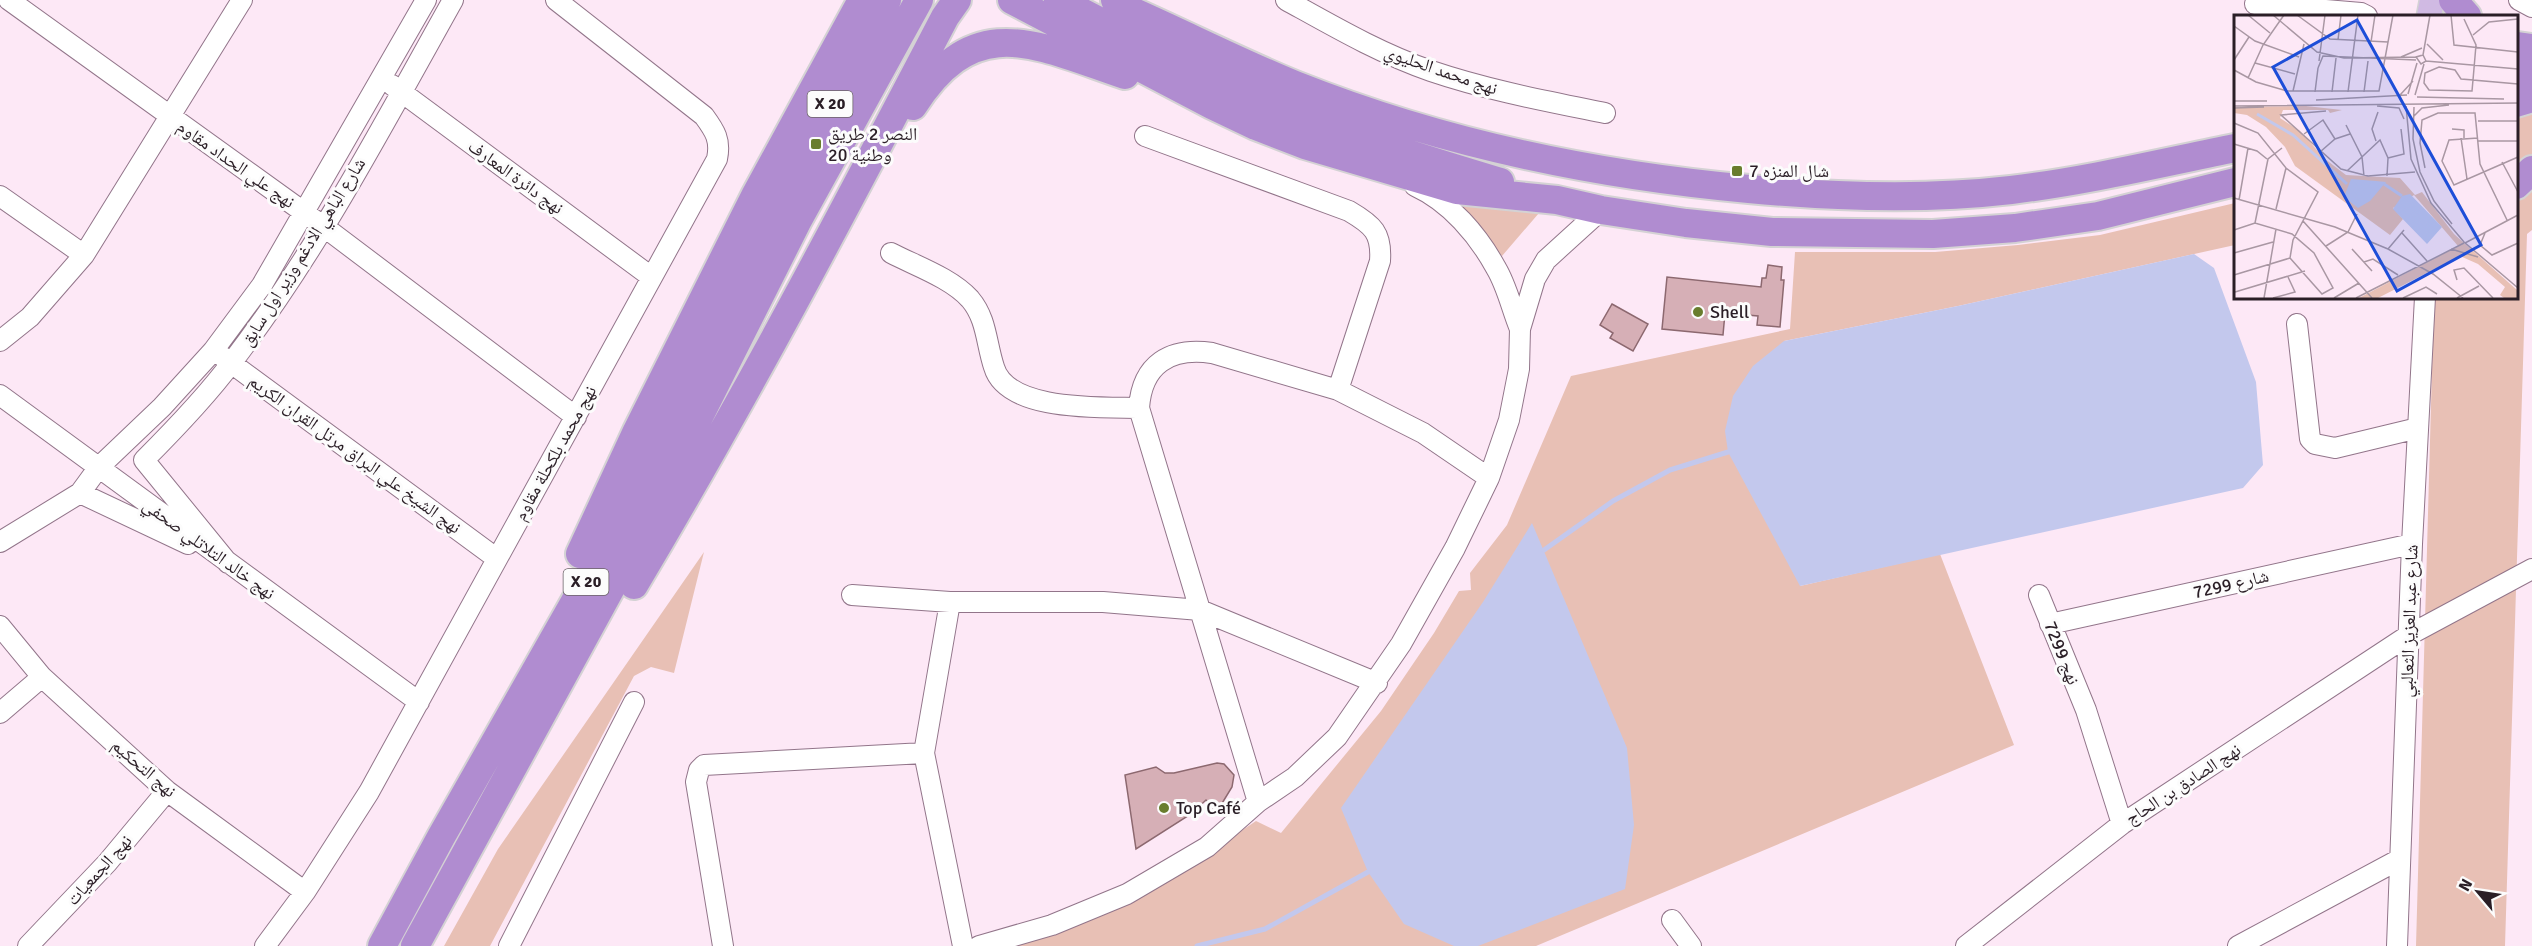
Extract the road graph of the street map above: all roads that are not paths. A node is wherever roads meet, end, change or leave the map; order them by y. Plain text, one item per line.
1 (9, 0) edge
2 (242, 0) edge
3 (426, 0) edge
4 (453, 0) edge
5 (556, 0) edge
6 (842, 0) edge
7 (862, 0) edge
8 (887, 0) edge
9 (919, 0) edge
10 (957, 0) edge
11 (1012, 0) edge
12 (1058, 0) edge
13 (1115, 0) edge
14 (1143, 0) edge
15 (1286, 0) edge
16 (2432, 0) edge
17 (2447, 0) edge
18 (2453, 0) edge
19 (2518, 0) edge
20 (2300, 4) edge
21 (2256, 7) edge
22 (2532, 7) edge
23 (2365, 15) edge
24 (2430, 15) edge
25 (2446, 15) edge
26 (2466, 15) edge
27 (2517, 46) edge
28 (2532, 48) edge
29 (1238, 59) junction
30 (2532, 70) edge
31 (2517, 76) edge
32 (382, 78) junction
33 (818, 78) junction
34 (401, 92) junction
35 (2532, 98) edge
36 (2517, 103) edge
37 (1212, 105) junction
38 (1605, 113) dead end
39 (168, 116) junction
40 (1145, 136) dead end
41 (2234, 148) edge
42 (1353, 159) junction
43 (2532, 170) edge
44 (2234, 182) edge
45 (2517, 184) edge
46 (0, 196) edge
47 (1557, 200) junction
48 (1601, 210) junction
49 (303, 212) junction
50 (785, 214) junction
51 (323, 226) junction
52 (835, 229) junction
53 (891, 253) dead end
54 (84, 255) junction
55 (650, 276) junction
56 (2425, 298) edge
57 (2297, 324) dead end
58 (1520, 329) junction
59 (0, 341) edge
60 (213, 351) junction
61 (232, 363) junction
62 (1338, 390) junction
63 (0, 395) edge
64 (1139, 408) junction
65 (576, 417) junction
66 (2418, 428) junction
67 (99, 467) junction
68 (1489, 478) junction
69 (80, 493) junction
70 (0, 542) edge
71 (2412, 544) junction
72 (496, 558) junction
73 (228, 563) junction
74 (2532, 569) edge
75 (852, 595) dead end
76 (2039, 595) dead end
77 (950, 602) junction
78 (1200, 610) junction
79 (2050, 624) junction
80 (0, 626) edge
81 (2409, 635) junction
82 (42, 677) junction
83 (1377, 682) junction
84 (419, 702) junction
85 (634, 702) dead end
86 (0, 713) edge
87 (924, 753) junction
88 (167, 791) junction
89 (1258, 802) junction
90 (2122, 824) junction
91 (441, 837) junction
92 (466, 853) junction
93 (2400, 859) junction
94 (305, 892) junction
95 (1672, 920) dead end
96 (28, 946) edge
97 (265, 946) edge
98 (382, 946) edge
99 (415, 946) edge
100 (509, 946) edge
101 (723, 946) edge
102 (963, 946) edge
103 (979, 946) edge
104 (1691, 946) edge
105 (1966, 946) edge
106 (2238, 946) edge
107 (2397, 946) edge

1 - 39 street, نهج علي الحداد مقاوم
2 - 39 street
3 - 32 street, شارع الباهي الادغم وزير اول سابق
4 - 34 street, شارع الباهي الادغم وزير اول سابق
5 - 55 street, نهج محمد بلكحلة مقاوم
6 - 33 highway
7 - 33 highway
8 - 50 highway, X 20
9 - 50 highway, X 20
10 - 52 highway
11 - 37 highway
12 - 47 highway
13 - 29 highway
14 - 29 highway
15 - 38 street, نهج محمد الحليوي
16 - 24 main road
17 - 25 main road
18 - 26 highway
19 - 22 street
20 - 21 street
20 - 23 street
27 - 28 highway
29 - 41 highway
30 - 31 highway
32 - 34 street, نهج دائرة المعارف
32 - 49 street, شارع الباهي الادغم وزير اول سابق
33 - 91 highway
34 - 51 street, شارع الباهي الادغم وزير اول سابق
34 - 55 street, نهج دائرة المعارف
35 - 36 highway
37 - 42 highway
37 - 52 highway
39 - 49 street, نهج علي الحداد مقاوم
39 - 54 street
40 - 62 street
42 - 47 highway
42 - 58 street
43 - 45 highway
44 - 48 highway
46 - 54 street
47 - 48 highway
48 - 58 street
49 - 51 street, نهج علي الحداد مقاوم
49 - 60 street, شارع الباهي الادغم وزير اول سابق
50 - 91 highway, X 20
50 - 92 highway, X 20
51 - 61 street, شارع الباهي الادغم وزير اول سابق
51 - 65 street, نهج علي الحداد مقاوم
52 - 92 highway
53 - 64 street
54 - 59 street
55 - 65 street, نهج محمد بلكحلة مقاوم
56 - 66 street, شارع عبد العزيز الثعالبي
57 - 66 street
58 - 68 street
60 - 61 street, نهج الشيخ علي البراق مرتل القران الكريم
60 - 67 street, شارع الباهي الادغم وزير اول سابق
61 - 72 street, نهج الشيخ علي البراق مرتل القران الكريم
61 - 73 street, شارع الباهي الادغم وزير اول سابق
62 - 64 street
62 - 68 street
63 - 67 street, نهج خالد التلاتلي صحفي
64 - 78 street
65 - 72 street, نهج محمد بلكحلة مقاوم
66 - 71 street, شارع عبد العزيز الثعالبي
67 - 69 street, شارع الباهي الادغم وزير اول سابق
67 - 73 street, نهج خالد التلاتلي صحفي
68 - 83 street
69 - 70 street
69 - 73 street
71 - 79 street, شارع 7299
71 - 81 street, شارع عبد العزيز الثعالبي
72 - 84 street, نهج محمد بلكحلة مقاوم
73 - 84 street, نهج خالد التلاتلي صحفي
74 - 81 street, نهج الصادق بن الحاج
75 - 77 street
76 - 79 street, نهج 7299
77 - 78 street
77 - 87 street
78 - 83 street
78 - 89 street
79 - 90 street, نهج 7299
80 - 82 street, نهج التحكيم
81 - 90 street, نهج الصادق بن الحاج
81 - 93 street, شارع عبد العزيز الثعالبي
82 - 86 street
82 - 88 street, نهج التحكيم
83 - 89 street
84 - 94 street, نهج محمد بلكحلة مقاوم
85 - 100 street
87 - 101 street
87 - 102 street
88 - 94 street, نهج التحكيم
88 - 96 street, نهج الجمعيات
89 - 103 street
90 - 105 street, نهج الصادق بن الحاج
91 - 98 highway, X 20
92 - 99 highway, X 20
93 - 106 street
93 - 107 street, شارع عبد العزيز الثعالبي
94 - 97 street, نهج محمد بلكحلة مقاوم
95 - 104 street

